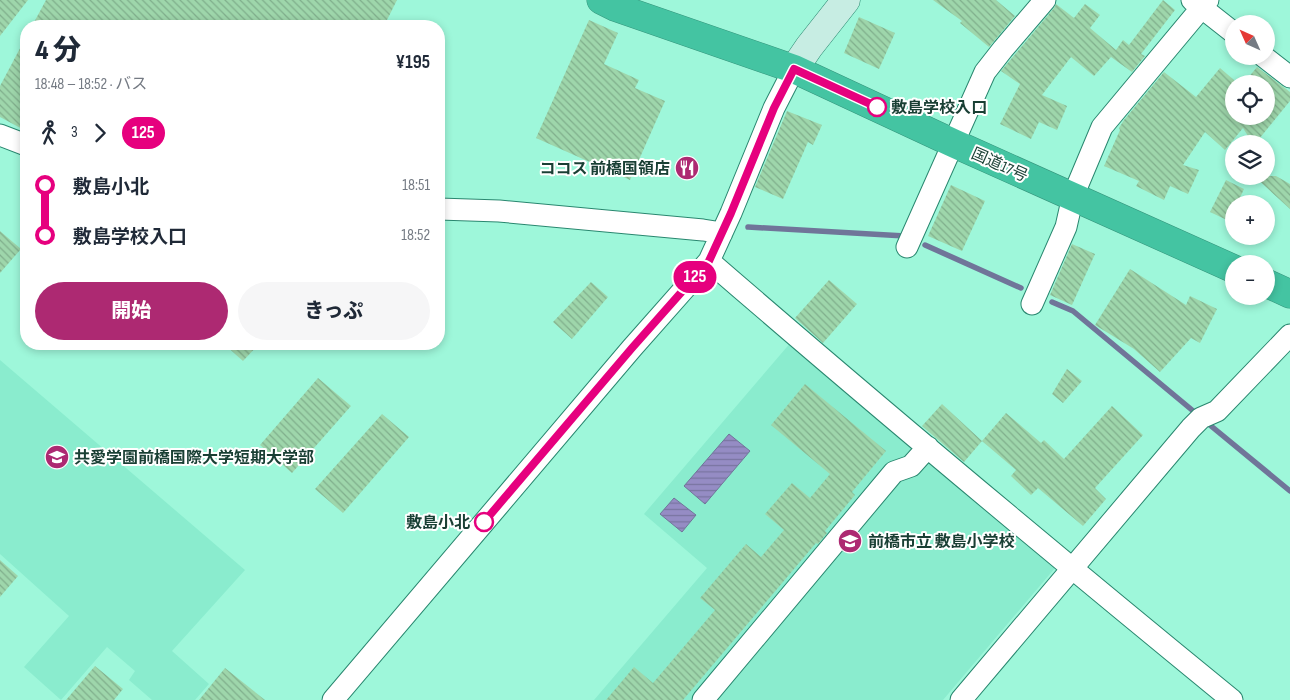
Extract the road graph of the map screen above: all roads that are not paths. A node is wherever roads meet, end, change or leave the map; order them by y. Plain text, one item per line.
1 (600, 0) edge
2 (656, 0) edge
3 (846, 0) edge
4 (1045, 0) edge
5 (1200, 3) edge
6 (1225, 25) edge
7 (767, 59) junction
8 (1275, 65) edge
9 (794, 69) junction
10 (1290, 77) edge
11 (0, 135) edge
12 (20, 143) edge
13 (953, 143) junction
14 (1073, 196) junction
15 (445, 208) edge
16 (722, 232) junction
17 (907, 247) dead end
18 (709, 261) junction
19 (1225, 264) edge
20 (1275, 287) edge
21 (1290, 294) edge
22 (1032, 304) dead end
23 (1290, 335) edge
24 (928, 447) junction
25 (1071, 568) junction
26 (333, 700) edge
27 (703, 700) edge
28 (960, 700) edge
29 (1232, 700) edge

1 - 7 highway, 国道17号
2 - 7 highway, 国道17号
3 - 9 street
4 - 13 street
5 - 6 street
5 - 14 street
7 - 9 highway, 国道17号
8 - 10 street
9 - 13 highway, 国道17号
9 - 16 street
11 - 12 street
13 - 14 highway, 国道17号
13 - 17 street
14 - 19 highway, 国道17号
14 - 22 street
15 - 16 street
16 - 18 street
18 - 24 street
18 - 26 street
20 - 21 highway
23 - 25 street
24 - 25 street
24 - 27 street
25 - 28 street
25 - 29 street

